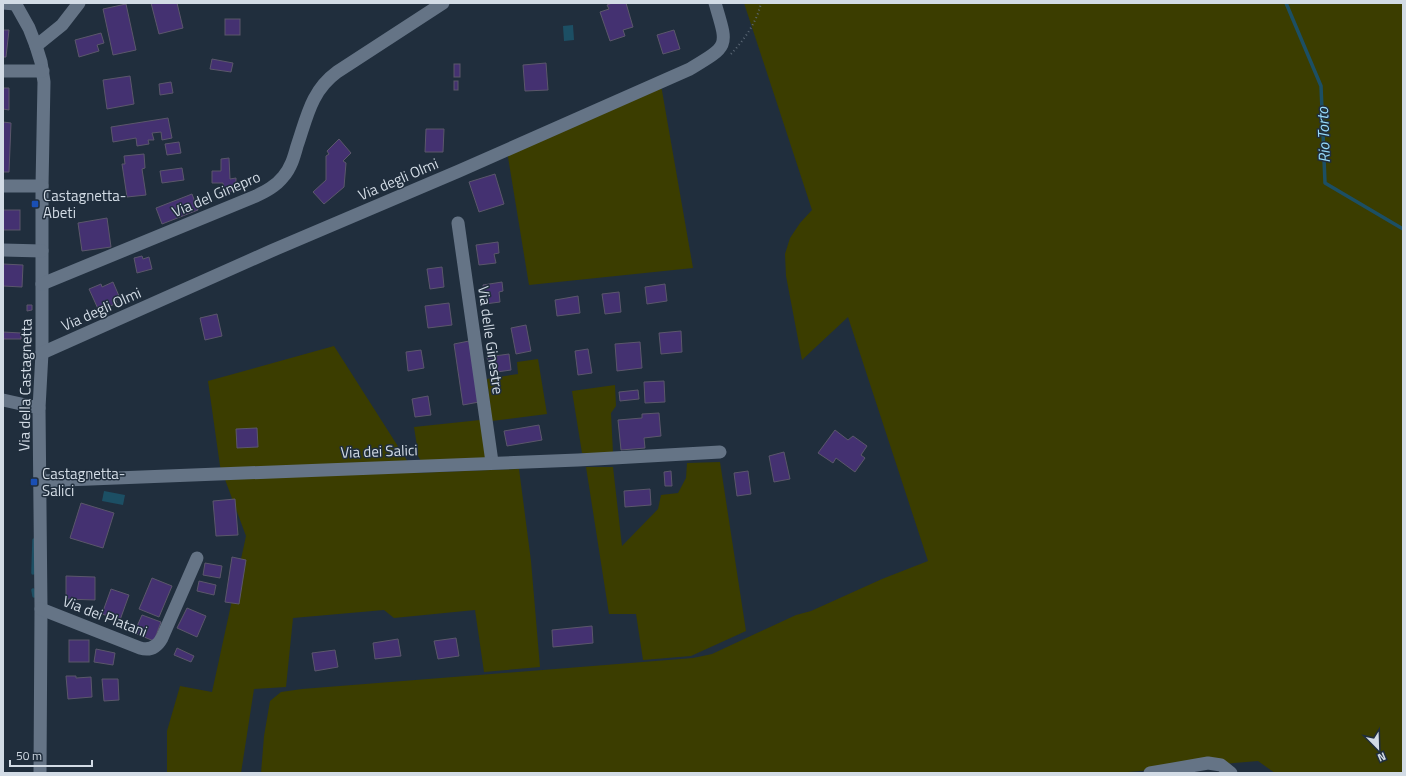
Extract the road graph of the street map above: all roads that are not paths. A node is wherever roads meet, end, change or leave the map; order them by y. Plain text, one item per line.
1 (3, 3) edge
2 (15, 3) edge
3 (79, 3) edge
4 (443, 3) edge
5 (715, 3) edge
6 (36, 46) junction
7 (3, 71) edge
8 (43, 71) junction
9 (3, 186) edge
10 (42, 186) junction
11 (458, 223) dead end
12 (3, 250) edge
13 (42, 251) junction
14 (42, 284) junction
15 (42, 353) junction
16 (3, 400) edge
17 (39, 408) junction
18 (720, 452) dead end
19 (492, 462) junction
20 (40, 481) junction
21 (196, 558) dead end
22 (41, 609) junction
23 (40, 773) edge
24 (1150, 773) edge
25 (1231, 773) edge

1 - 2 street
2 - 6 street, Via della Castagnetta
3 - 6 street
4 - 14 street, Via del Ginepro
5 - 15 street, Via degli Olmi
6 - 8 street, Via della Castagnetta
7 - 8 street
8 - 10 street, Via della Castagnetta
9 - 10 street
10 - 13 street, Via della Castagnetta
11 - 19 street, Via delle Ginestre
12 - 13 street
13 - 14 street, Via della Castagnetta
14 - 15 street, Via della Castagnetta
15 - 17 street, Via della Castagnetta
16 - 17 street
17 - 20 street, Via della Castagnetta
18 - 19 street, Via dei Salici
19 - 20 street, Via dei Salici
20 - 22 street, Via della Castagnetta
21 - 22 street, Via dei Platani
22 - 23 street, Via della Castagnetta
24 - 25 street

